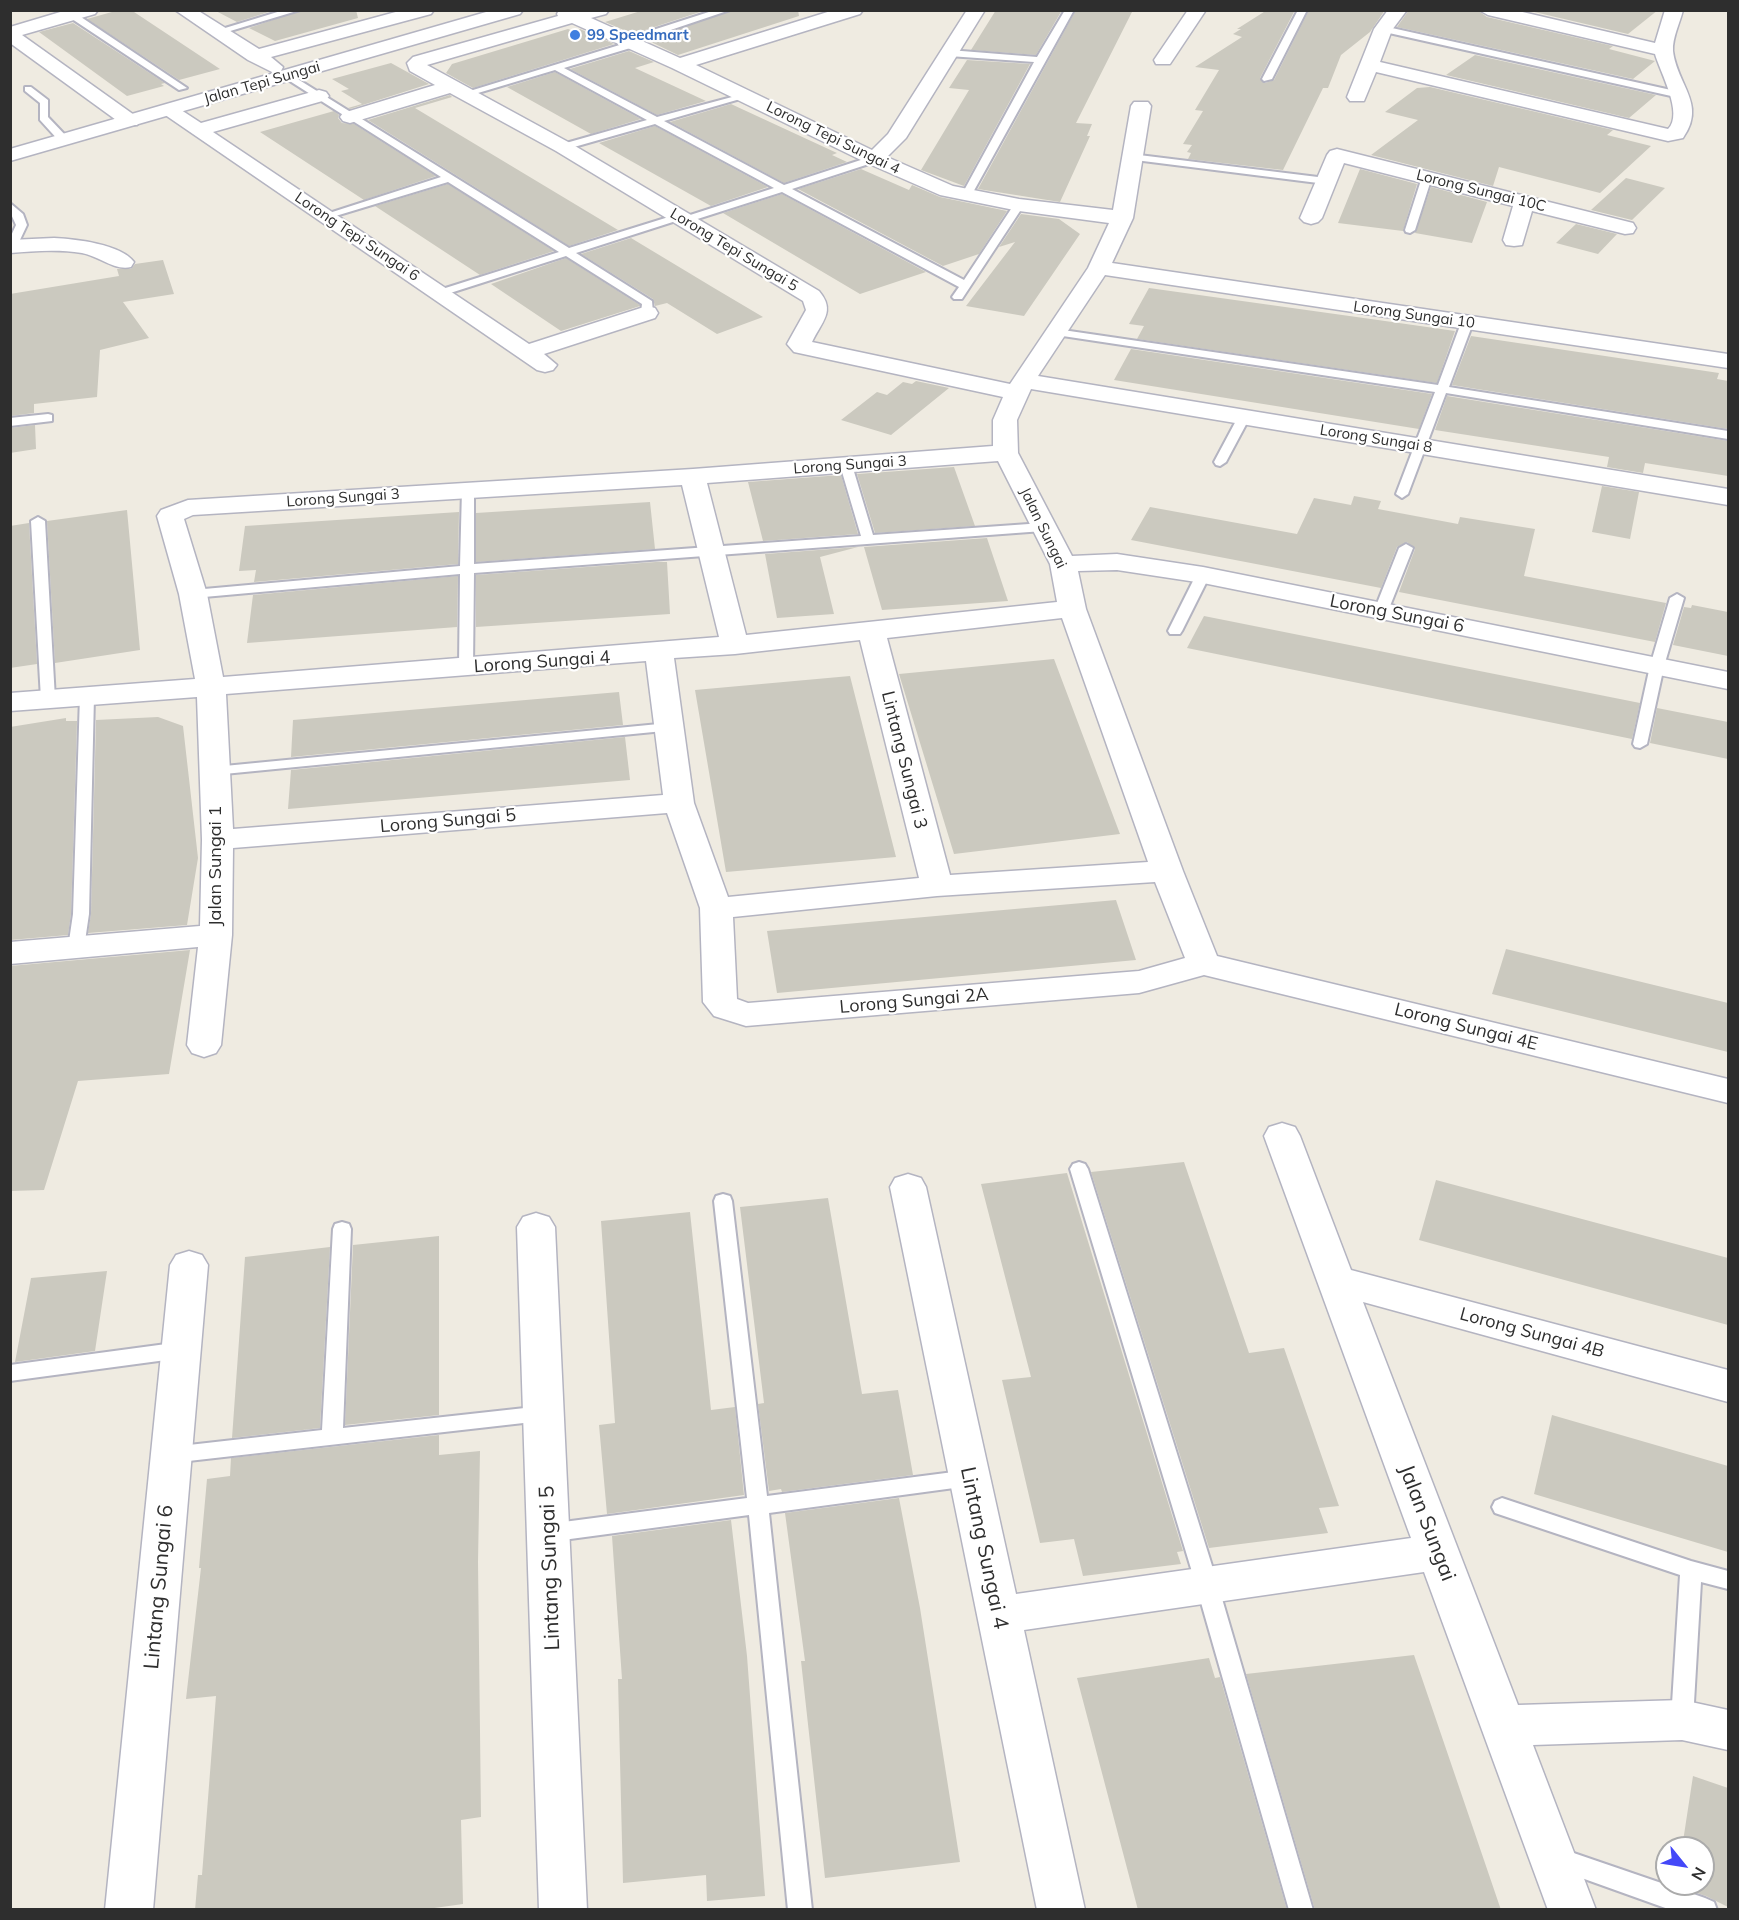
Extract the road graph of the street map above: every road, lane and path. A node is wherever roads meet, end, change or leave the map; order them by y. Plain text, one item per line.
1 (184, 10) edge
2 (296, 10) edge
3 (425, 10) edge
4 (514, 10) edge
5 (600, 10) edge
6 (726, 10) edge
7 (854, 10) edge
8 (976, 10) edge
9 (1070, 10) edge
10 (1197, 10) edge
11 (1303, 10) edge
12 (1398, 10) edge
13 (1488, 10) edge
14 (1670, 11) edge
15 (80, 13) edge
16 (566, 14) edge
17 (1383, 29) junction
18 (218, 32) junction
19 (631, 42) junction
20 (1664, 50) junction
21 (949, 52) junction
22 (255, 56) junction
23 (1040, 60) junction
24 (1163, 60) dead end
25 (679, 64) junction
26 (1369, 65) junction
27 (556, 67) junction
28 (288, 76) junction
29 (1267, 79) dead end
30 (183, 88) dead end
31 (28, 89) dead end
32 (458, 90) junction
33 (1680, 94) junction
34 (744, 95) junction
35 (319, 96) junction
36 (1358, 97) dead end
37 (1141, 106) dead end
38 (168, 110) junction
39 (350, 117) junction
40 (658, 120) junction
41 (130, 121) junction
42 (198, 130) junction
43 (64, 140) junction
44 (563, 147) junction
45 (10, 155) edge
46 (1131, 157) junction
47 (874, 159) junction
48 (1427, 177) junction
49 (449, 178) junction
50 (1326, 181) junction
51 (782, 189) junction
52 (966, 196) junction
53 (1524, 202) junction
54 (1019, 205) junction
55 (10, 206) edge
56 (325, 216) junction
57 (681, 218) junction
58 (1122, 218) junction
59 (1311, 218) dead end
60 (1624, 228) dead end
61 (1410, 230) dead end
62 (1514, 240) dead end
63 (10, 246) edge
64 (566, 252) junction
65 (123, 262) dead end
66 (1099, 268) junction
67 (966, 286) junction
68 (440, 294) junction
69 (958, 297) dead end
70 (647, 313) joint
71 (1467, 323) junction
72 (1056, 332) junction
73 (1728, 361) edge
74 (1019, 387) junction
75 (1442, 389) junction
76 (1244, 417) junction
77 (48, 418) dead end
78 (10, 422) edge
79 (1728, 435) edge
80 (1421, 447) junction
81 (1006, 453) junction
82 (1220, 462) dead end
83 (846, 465) junction
84 (693, 477) junction
85 (468, 490) junction
86 (1402, 494) dead end
87 (1728, 497) edge
88 (38, 521) dead end
89 (1043, 527) junction
90 (868, 539) junction
91 (1406, 548) dead end
92 (711, 552) junction
93 (1063, 564) junction
94 (467, 569) junction
95 (1203, 575) junction
96 (193, 594) junction
97 (1677, 598) dead end
98 (1072, 609) junction
99 (1381, 610) junction
100 (1176, 631) dead end
101 (872, 633) junction
102 (735, 646) junction
103 (659, 653) junction
104 (1657, 666) junction
105 (466, 667) junction
106 (1728, 680) edge
107 (211, 687) junction
108 (87, 696) junction
109 (48, 699) junction
110 (10, 702) edge
111 (669, 728) junction
112 (1640, 744) dead end
113 (214, 771) junction
114 (679, 803) junction
115 (218, 840) junction
116 (1167, 871) junction
117 (937, 886) junction
118 (716, 908) junction
119 (216, 935) junction
120 (76, 948) junction
121 (10, 953) edge
122 (1204, 964) junction
123 (204, 1045) dead end
124 (1728, 1091) edge
125 (1282, 1136) dead end
126 (1079, 1169) dead end
127 (908, 1187) dead end
128 (723, 1201) dead end
129 (536, 1227) dead end
130 (342, 1229) dead end
131 (189, 1265) dead end
132 (1336, 1280) junction
133 (181, 1350) junction
134 (10, 1373) edge
135 (1728, 1386) edge
136 (543, 1414) junction
137 (332, 1438) junction
138 (171, 1455) junction
139 (969, 1478) junction
140 (758, 1505) junction
141 (1503, 1507) dead end
142 (548, 1533) junction
143 (1438, 1552) junction
144 (1691, 1570) junction
145 (1728, 1580) edge
146 (1207, 1585) junction
147 (998, 1615) junction
148 (1682, 1720) junction
149 (1503, 1726) junction
150 (1728, 1730) edge
151 (1552, 1856) junction
152 (129, 1910) edge
153 (564, 1910) edge
154 (800, 1910) edge
155 (1061, 1910) edge
156 (1301, 1910) edge
157 (1572, 1910) edge
158 (1705, 1910) edge

1 - 18 street
2 - 18 lane
3 - 22 street
4 - 28 street, Jalan Tepi Sungai
5 - 16 street
6 - 19 lane
7 - 25 street
8 - 21 street
9 - 23 lane
10 - 24 street
11 - 29 lane
12 - 17 street
13 - 20 street
14 - 20 street
15 - 30 lane
15 - 41 street
16 - 19 street, Lorong Tepi Sungai 4
16 - 32 street, Lorong Tepi Sungai 5
17 - 26 street
17 - 33 lane
18 - 22 street
19 - 25 street, Lorong Tepi Sungai 4
19 - 27 lane
20 - 33 street
21 - 23 lane
21 - 47 street
22 - 28 street
23 - 52 lane
25 - 34 street, Lorong Tepi Sungai 4
26 - 33 street
26 - 36 street
27 - 32 lane
27 - 40 lane
28 - 35 lane
28 - 38 street, Jalan Tepi Sungai
31 - 43 lane
32 - 39 street
32 - 44 street, Lorong Tepi Sungai 5
34 - 40 lane
34 - 47 street, Lorong Tepi Sungai 4
35 - 39 lane
35 - 42 street
37 - 46 street, Jalan Sungai
38 - 41 street, Jalan Tepi Sungai
38 - 42 street, Lorong Tepi Sungai 6
39 - 49 lane
40 - 44 lane
40 - 51 lane
41 - 43 street, Jalan Tepi Sungai
42 - 56 street, Lorong Tepi Sungai 6
43 - 45 street, Jalan Tepi Sungai
44 - 57 street, Lorong Tepi Sungai 5
46 - 50 lane
46 - 58 street, Jalan Sungai
47 - 51 lane
47 - 52 street, Lorong Tepi Sungai 4
48 - 50 street, Lorong Sungai 10C
48 - 53 street, Lorong Sungai 10C
48 - 61 lane
49 - 56 lane
49 - 64 lane
50 - 59 street
51 - 57 lane
51 - 67 lane
52 - 54 street, Lorong Tepi Sungai 4
53 - 60 street, Lorong Sungai 10C
53 - 62 street
54 - 58 street, Lorong Tepi Sungai 4
54 - 67 lane
55 - 63 lane
56 - 68 street, Lorong Tepi Sungai 6
57 - 64 lane
57 - 74 street, Lorong Tepi Sungai 5
58 - 66 street, Jalan Sungai
63 - 65 street
64 - 68 lane
64 - 70 lane
66 - 71 street, Lorong Sungai 10
66 - 72 street, Jalan Sungai
67 - 69 lane
68 - 70 street, Lorong Tepi Sungai 6
71 - 73 street, Lorong Sungai 10
71 - 75 lane
72 - 74 street, Jalan Sungai
72 - 75 lane
74 - 76 street, Lorong Sungai 8
74 - 81 street, Jalan Sungai
75 - 79 lane
75 - 80 lane
76 - 80 street, Lorong Sungai 8
76 - 82 lane
77 - 78 lane
80 - 86 lane
80 - 87 street, Lorong Sungai 8
81 - 83 street, Lorong Sungai 3
81 - 89 street, Jalan Sungai
83 - 84 street, Lorong Sungai 3
83 - 90 lane
84 - 85 street, Lorong Sungai 3
84 - 92 street
85 - 94 lane
85 - 96 street, Lorong Sungai 3
88 - 109 lane
89 - 90 lane
89 - 93 street, Jalan Sungai
90 - 92 lane
91 - 99 lane
92 - 94 lane
92 - 102 street
93 - 95 street, Lorong Sungai 6
93 - 98 street, Jalan Sungai
94 - 96 lane
94 - 105 lane
95 - 99 street, Lorong Sungai 6
95 - 100 lane
96 - 107 street, Lorong Sungai 3
97 - 104 lane
98 - 101 street, Lorong Sungai 4
98 - 116 street, Jalan Sungai
99 - 104 street, Lorong Sungai 6
101 - 102 street, Lorong Sungai 4
101 - 117 street, Lintang Sungai 3
102 - 103 street, Lorong Sungai 4
103 - 105 street, Lorong Sungai 4
103 - 111 street, Lorong Sungai 2A
104 - 106 street, Lorong Sungai 6
104 - 112 lane
105 - 107 street, Lorong Sungai 4
107 - 108 street, Lorong Sungai 4
107 - 113 street, Jalan Sungai 1
108 - 109 street, Lorong Sungai 4
108 - 120 lane
109 - 110 street, Lorong Sungai 4
111 - 113 lane
111 - 114 street, Lorong Sungai 2A
113 - 115 street, Jalan Sungai 1
114 - 115 street, Lorong Sungai 5
114 - 118 street, Lorong Sungai 2A
115 - 119 street, Jalan Sungai 1
116 - 117 street
116 - 122 street, Jalan Sungai
117 - 118 street
118 - 122 street, Lorong Sungai 2A
119 - 120 street
119 - 123 street, Jalan Sungai 1
120 - 121 street
122 - 124 street, Lorong Sungai 4E
125 - 132 street, Jalan Sungai
126 - 146 lane
127 - 139 street, Lintang Sungai 4
128 - 140 lane
129 - 136 street, Lintang Sungai 5
130 - 137 lane
131 - 133 street, Lintang Sungai 6
132 - 135 street, Lorong Sungai 4B
132 - 143 street, Jalan Sungai
133 - 134 lane
133 - 138 street, Lintang Sungai 6
136 - 137 lane
136 - 142 street, Lintang Sungai 5
137 - 138 lane
138 - 152 street, Lintang Sungai 6
139 - 140 lane
139 - 147 street, Lintang Sungai 4
140 - 142 lane
140 - 154 lane
141 - 144 lane
142 - 153 street, Lintang Sungai 5
143 - 146 street
143 - 149 street, Jalan Sungai
144 - 145 lane
144 - 148 lane
146 - 147 street
146 - 156 lane
147 - 155 street, Lintang Sungai 4
148 - 149 street
148 - 150 street
149 - 151 street, Jalan Sungai
151 - 157 street, Jalan Sungai
151 - 158 lane

